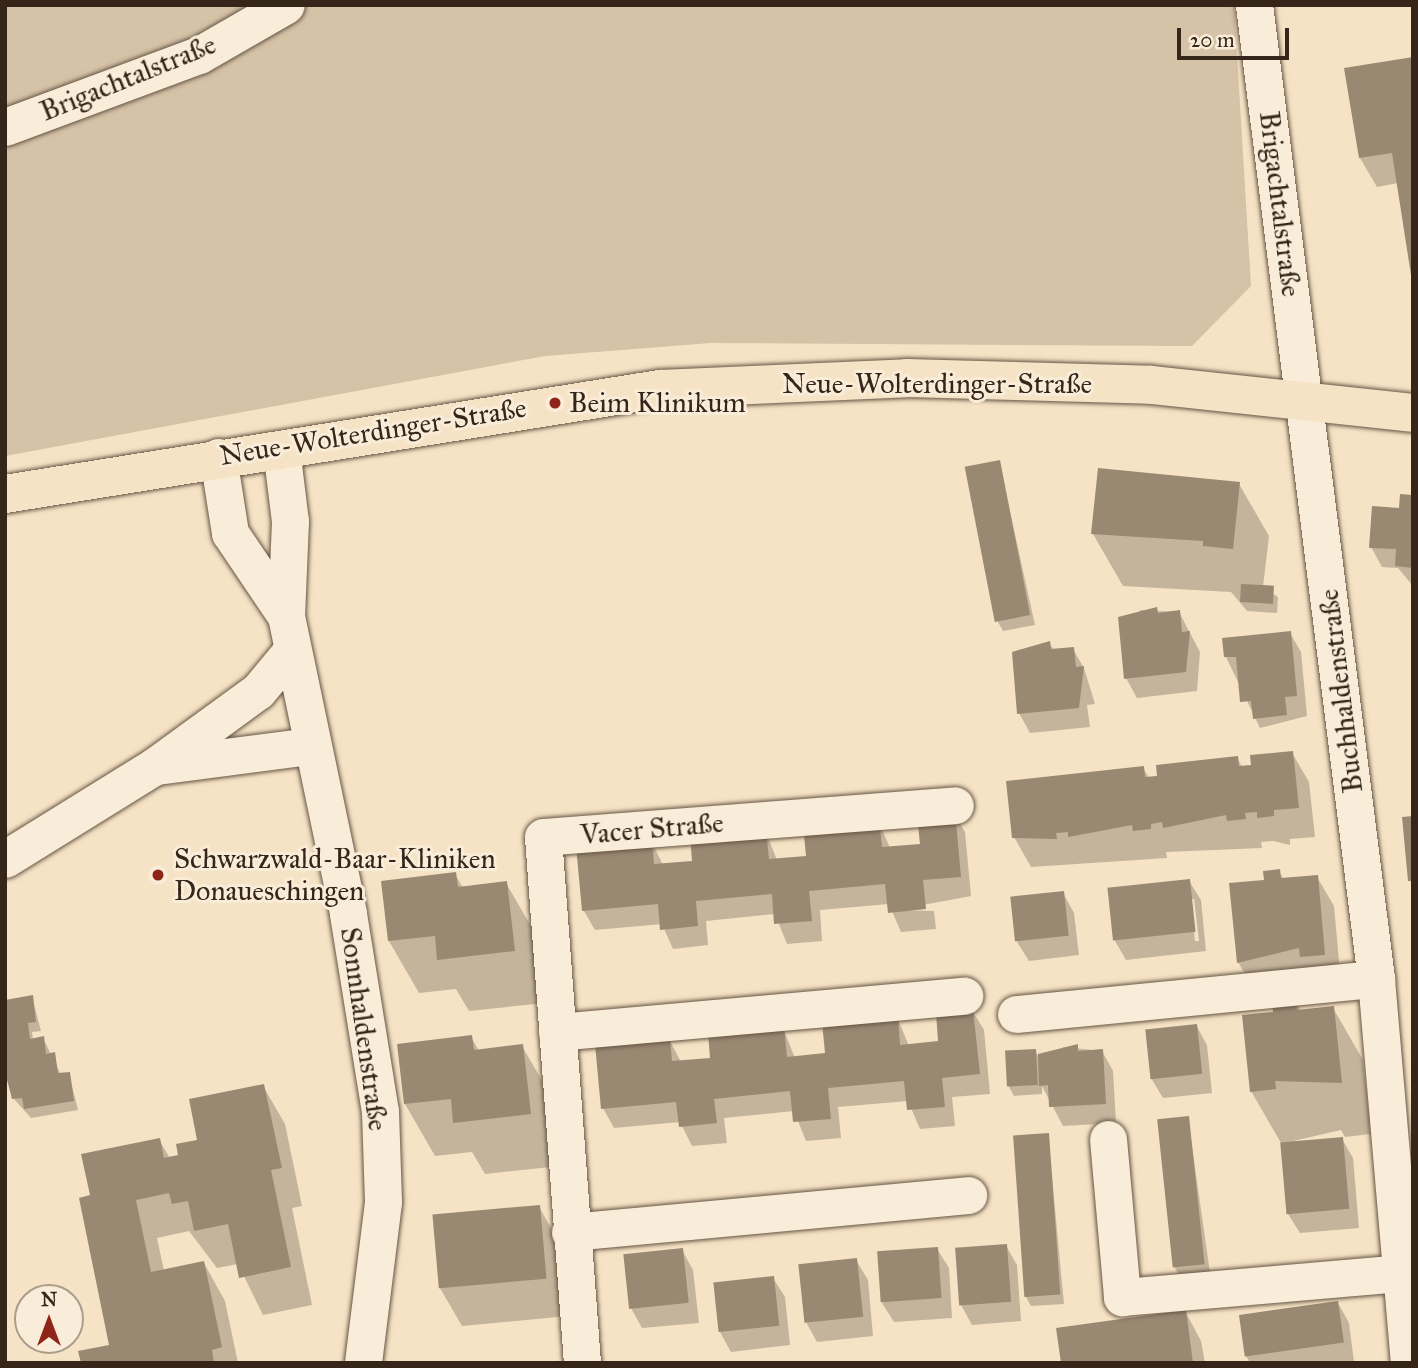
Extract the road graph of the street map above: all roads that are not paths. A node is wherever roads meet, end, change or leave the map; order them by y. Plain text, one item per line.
1 (286, 5) edge
2 (1254, 5) edge
3 (5, 127) edge
4 (1306, 402) junction
5 (1413, 413) edge
6 (281, 449) junction
7 (218, 457) junction
8 (5, 494) edge
9 (289, 633) junction
10 (312, 746) junction
11 (155, 766) junction
12 (955, 805) dead end
13 (5, 859) edge
14 (1376, 979) junction
15 (964, 996) dead end
16 (1016, 1014) dead end
17 (557, 1032) junction
18 (1108, 1139) dead end
19 (1403, 1161) edge
20 (968, 1195) dead end
21 (570, 1232) junction
22 (1402, 1273) junction
23 (363, 1363) edge
24 (582, 1363) edge
25 (1409, 1363) edge

1 - 3 street, Brigachtalstraße
2 - 4 street, Brigachtalstraße
4 - 5 main road, Neue-Wolterdinger-Straße
4 - 6 main road, Neue-Wolterdinger-Straße
4 - 14 street, Buchhaldenstraße
6 - 7 main road, Neue-Wolterdinger-Straße
6 - 9 street, Sonnhaldenstraße
7 - 8 main road, Neue-Wolterdinger-Straße
7 - 9 street, Sonnhaldenstraße
9 - 10 street, Sonnhaldenstraße
9 - 11 street
10 - 11 street
10 - 23 street, Sonnhaldenstraße
11 - 13 street
12 - 17 street, Vacer Straße
14 - 16 street
14 - 19 street, Buchhaldenstraße
15 - 17 street
17 - 21 street, Vacer Straße
18 - 22 street
19 - 22 street, Buchhaldenstraße
20 - 21 street
21 - 24 street, Vacer Straße
22 - 25 street, Buchhaldenstraße

